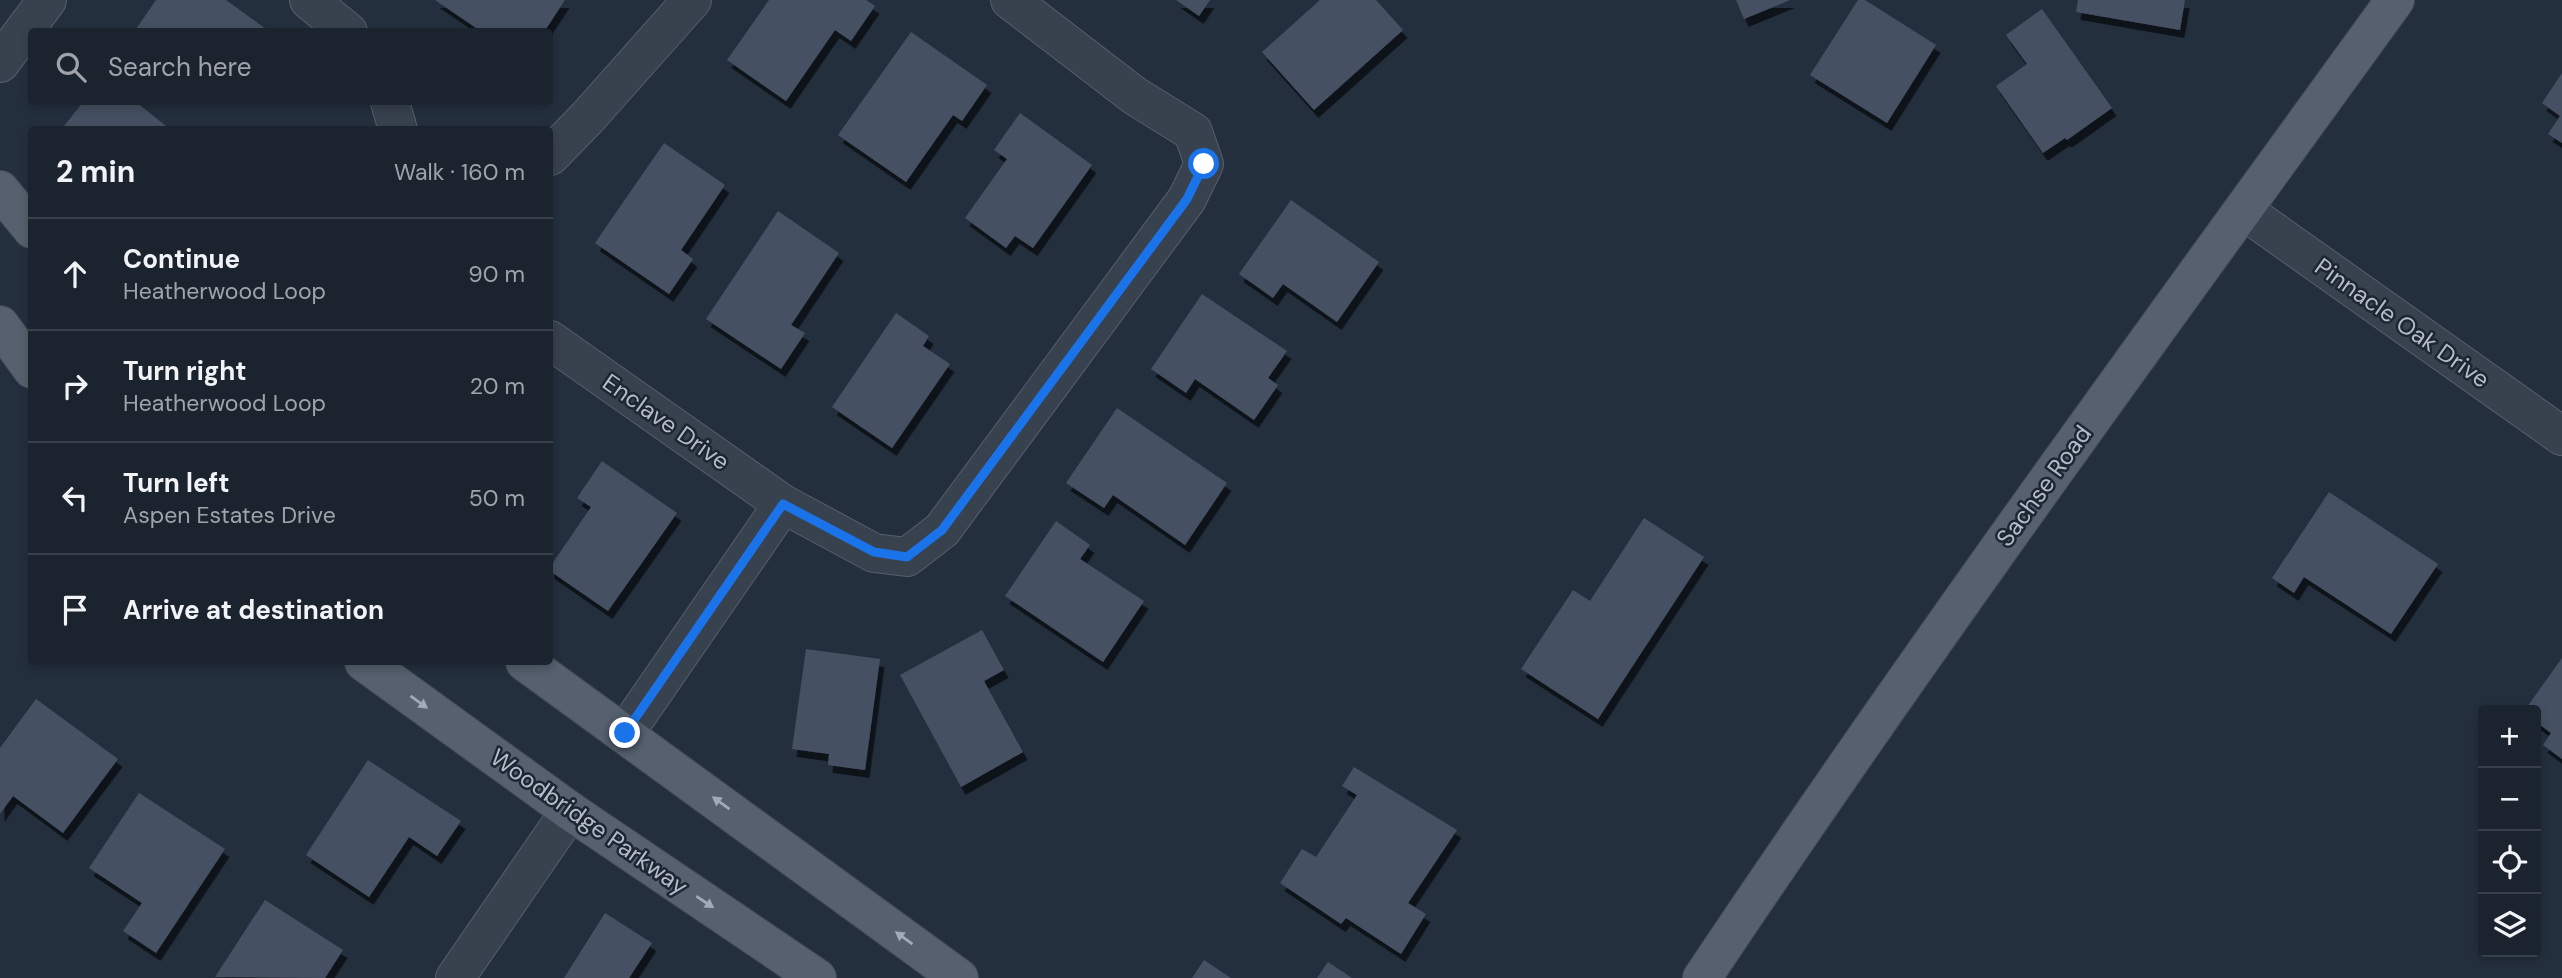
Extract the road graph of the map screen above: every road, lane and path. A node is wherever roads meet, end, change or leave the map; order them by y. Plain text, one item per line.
1 (47, 0) edge
2 (309, 0) edge
3 (692, 0) edge
4 (1010, 0) edge
5 (2395, 0) edge
6 (343, 28) edge
7 (0, 63) edge
8 (391, 105) edge
9 (397, 126) edge
10 (553, 153) edge
11 (0, 190) edge
12 (2243, 210) junction
13 (28, 224) edge
14 (0, 324) edge
15 (553, 342) edge
16 (28, 363) edge
17 (2562, 436) edge
18 (783, 504) junction
19 (368, 665) edge
20 (529, 665) edge
21 (625, 733) junction
22 (570, 811) junction
23 (455, 978) edge
24 (817, 978) edge
25 (959, 978) edge
26 (1702, 978) edge

1 - 7 street
2 - 6 street
3 - 10 street
4 - 18 street, Enclave Drive
5 - 12 main road, Sachse Road
8 - 9 street
11 - 13 main road
12 - 17 street, Pinnacle Oak Drive
12 - 26 main road, Sachse Road
14 - 16 main road
15 - 18 street, Enclave Drive
18 - 21 street
19 -> 22 main road, Woodbridge Parkway
20 - 21 main road
25 -> 21 main road
22 - 23 street
22 -> 24 main road, Woodbridge Parkway

